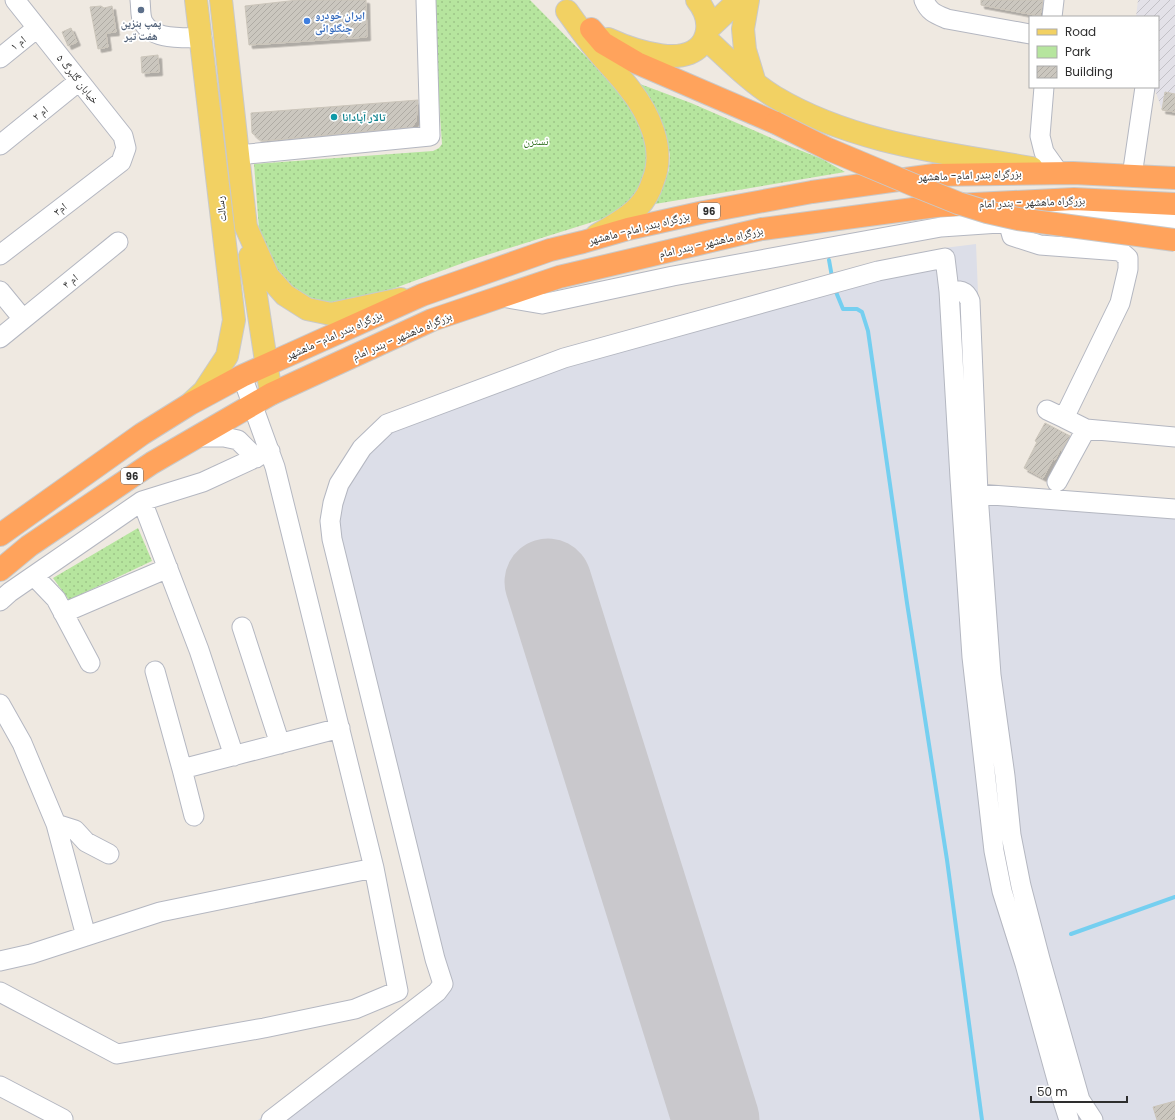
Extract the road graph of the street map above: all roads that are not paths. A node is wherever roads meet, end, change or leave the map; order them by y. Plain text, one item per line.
1 (15, 0) edge
2 (140, 0) edge
3 (196, 0) edge
4 (221, 0) edge
5 (426, 0) edge
6 (697, 0) edge
7 (739, 0) edge
8 (748, 0) edge
9 (924, 0) edge
10 (1054, 0) edge
11 (562, 6) edge
12 (1052, 16) edge
13 (36, 28) junction
14 (591, 28) junction
15 (706, 34) junction
16 (1029, 34) edge
17 (202, 38) junction
18 (0, 58) edge
19 (79, 80) junction
20 (755, 83) junction
21 (1044, 88) edge
22 (1145, 88) edge
23 (0, 145) edge
24 (238, 154) junction
25 (120, 162) joint
26 (1059, 173) junction
27 (1132, 176) junction
28 (1175, 178) edge
29 (1175, 204) edge
30 (1008, 222) junction
31 (1175, 222) edge
32 (246, 227) junction
33 (941, 228) junction
34 (1175, 240) edge
35 (118, 242) dead end
36 (584, 242) junction
37 (0, 255) edge
38 (945, 258) junction
39 (953, 290) junction
40 (0, 291) edge
41 (422, 295) junction
42 (502, 297) junction
43 (23, 319) junction
44 (234, 320) junction
45 (0, 338) edge
46 (268, 365) junction
47 (242, 376) junction
48 (271, 394) junction
49 (190, 404) junction
50 (253, 405) junction
51 (1047, 410) dead end
52 (1064, 418) junction
53 (1086, 430) junction
54 (197, 437) junction
55 (1175, 437) edge
56 (263, 454) junction
57 (1058, 482) dead end
58 (978, 494) junction
59 (142, 501) junction
60 (1175, 509) edge
61 (0, 535) edge
62 (168, 568) junction
63 (0, 570) edge
64 (34, 576) junction
65 (0, 601) edge
66 (63, 613) junction
67 (242, 627) dead end
68 (90, 663) dead end
69 (155, 672) dead end
70 (0, 704) edge
71 (340, 728) junction
72 (280, 744) junction
73 (234, 756) junction
74 (182, 769) junction
75 (194, 816) dead end
76 (56, 824) junction
77 (109, 854) dead end
78 (374, 868) junction
79 (86, 936) junction
80 (0, 961) edge
81 (0, 992) edge
82 (0, 1086) edge
83 (63, 1119) dead end
84 (271, 1120) edge
85 (1069, 1120) edge
86 (1094, 1120) edge

1 - 13 street, خیابان گلبرگ ۵
2 - 17 street
3 - 17 main road, رسالت
4 - 24 main road, رسالت
5 - 24 street
6 - 15 main road
7 - 15 main road
8 - 20 main road
9 - 16 street
10 - 12 street
11 - 14 main road
11 - 36 main road
13 - 18 street, ام ۱
13 - 19 street, خیابان گلبرگ ۵
14 - 15 main road
14 - 34 highway, bridge
15 - 20 main road
17 - 44 main road, رسالت
19 - 23 street, ام ۲
19 - 25 street, خیابان گلبرگ ۵
20 - 26 main road
21 - 26 street
22 - 27 street
24 - 32 main road, رسالت
25 - 37 street, ام۳
26 - 27 highway, بزرگراه بندر امام- ماهشهر / 96
26 - 36 highway, بزرگراه بندر امام- ماهشهر / 96
27 - 28 highway, بزرگراه بندر امام- ماهشهر / 96
29 - 42 highway, بزرگراه ماهشهر - بندر امام / 96
30 - 31 street
30 - 33 street
30 - 52 street
32 - 41 main road, رسالت
32 - 46 main road, رسالت
33 - 38 street
33 - 42 street
35 - 43 street, ام ۴
36 - 41 highway, بزرگراه بندر امام- ماهشهر / 96
38 - 39 street
38 - 84 street
39 - 58 street
39 - 85 street
40 - 43 street
41 - 46 highway, بزرگراه بندر امام- ماهشهر / 96
42 - 48 highway, بزرگراه ماهشهر - بندر امام / 96
43 - 45 street, ام ۴
44 - 47 main road
44 - 49 main road, رسالت
46 - 47 highway, 96
46 - 48 main road, رسالت
47 - 49 highway, 96
47 - 50 street
48 - 50 highway, 96
49 - 61 highway, 96
50 - 54 highway, 96
50 - 56 street
51 - 52 street
52 - 53 street
53 - 55 street
53 - 57 street
54 - 56 street
54 - 63 highway, 96
56 - 59 street
56 - 71 street
58 - 60 street
58 - 86 street
59 - 62 street
59 - 64 street
62 - 66 street
62 - 73 street
64 - 65 street
64 - 66 street
66 - 68 street
67 - 72 street
69 - 74 street
70 - 76 street
71 - 72 street
71 - 78 street
72 - 73 street
73 - 74 street
74 - 75 street
76 - 77 street
76 - 79 street
78 - 79 street
78 - 81 street
79 - 80 street
82 - 83 street

